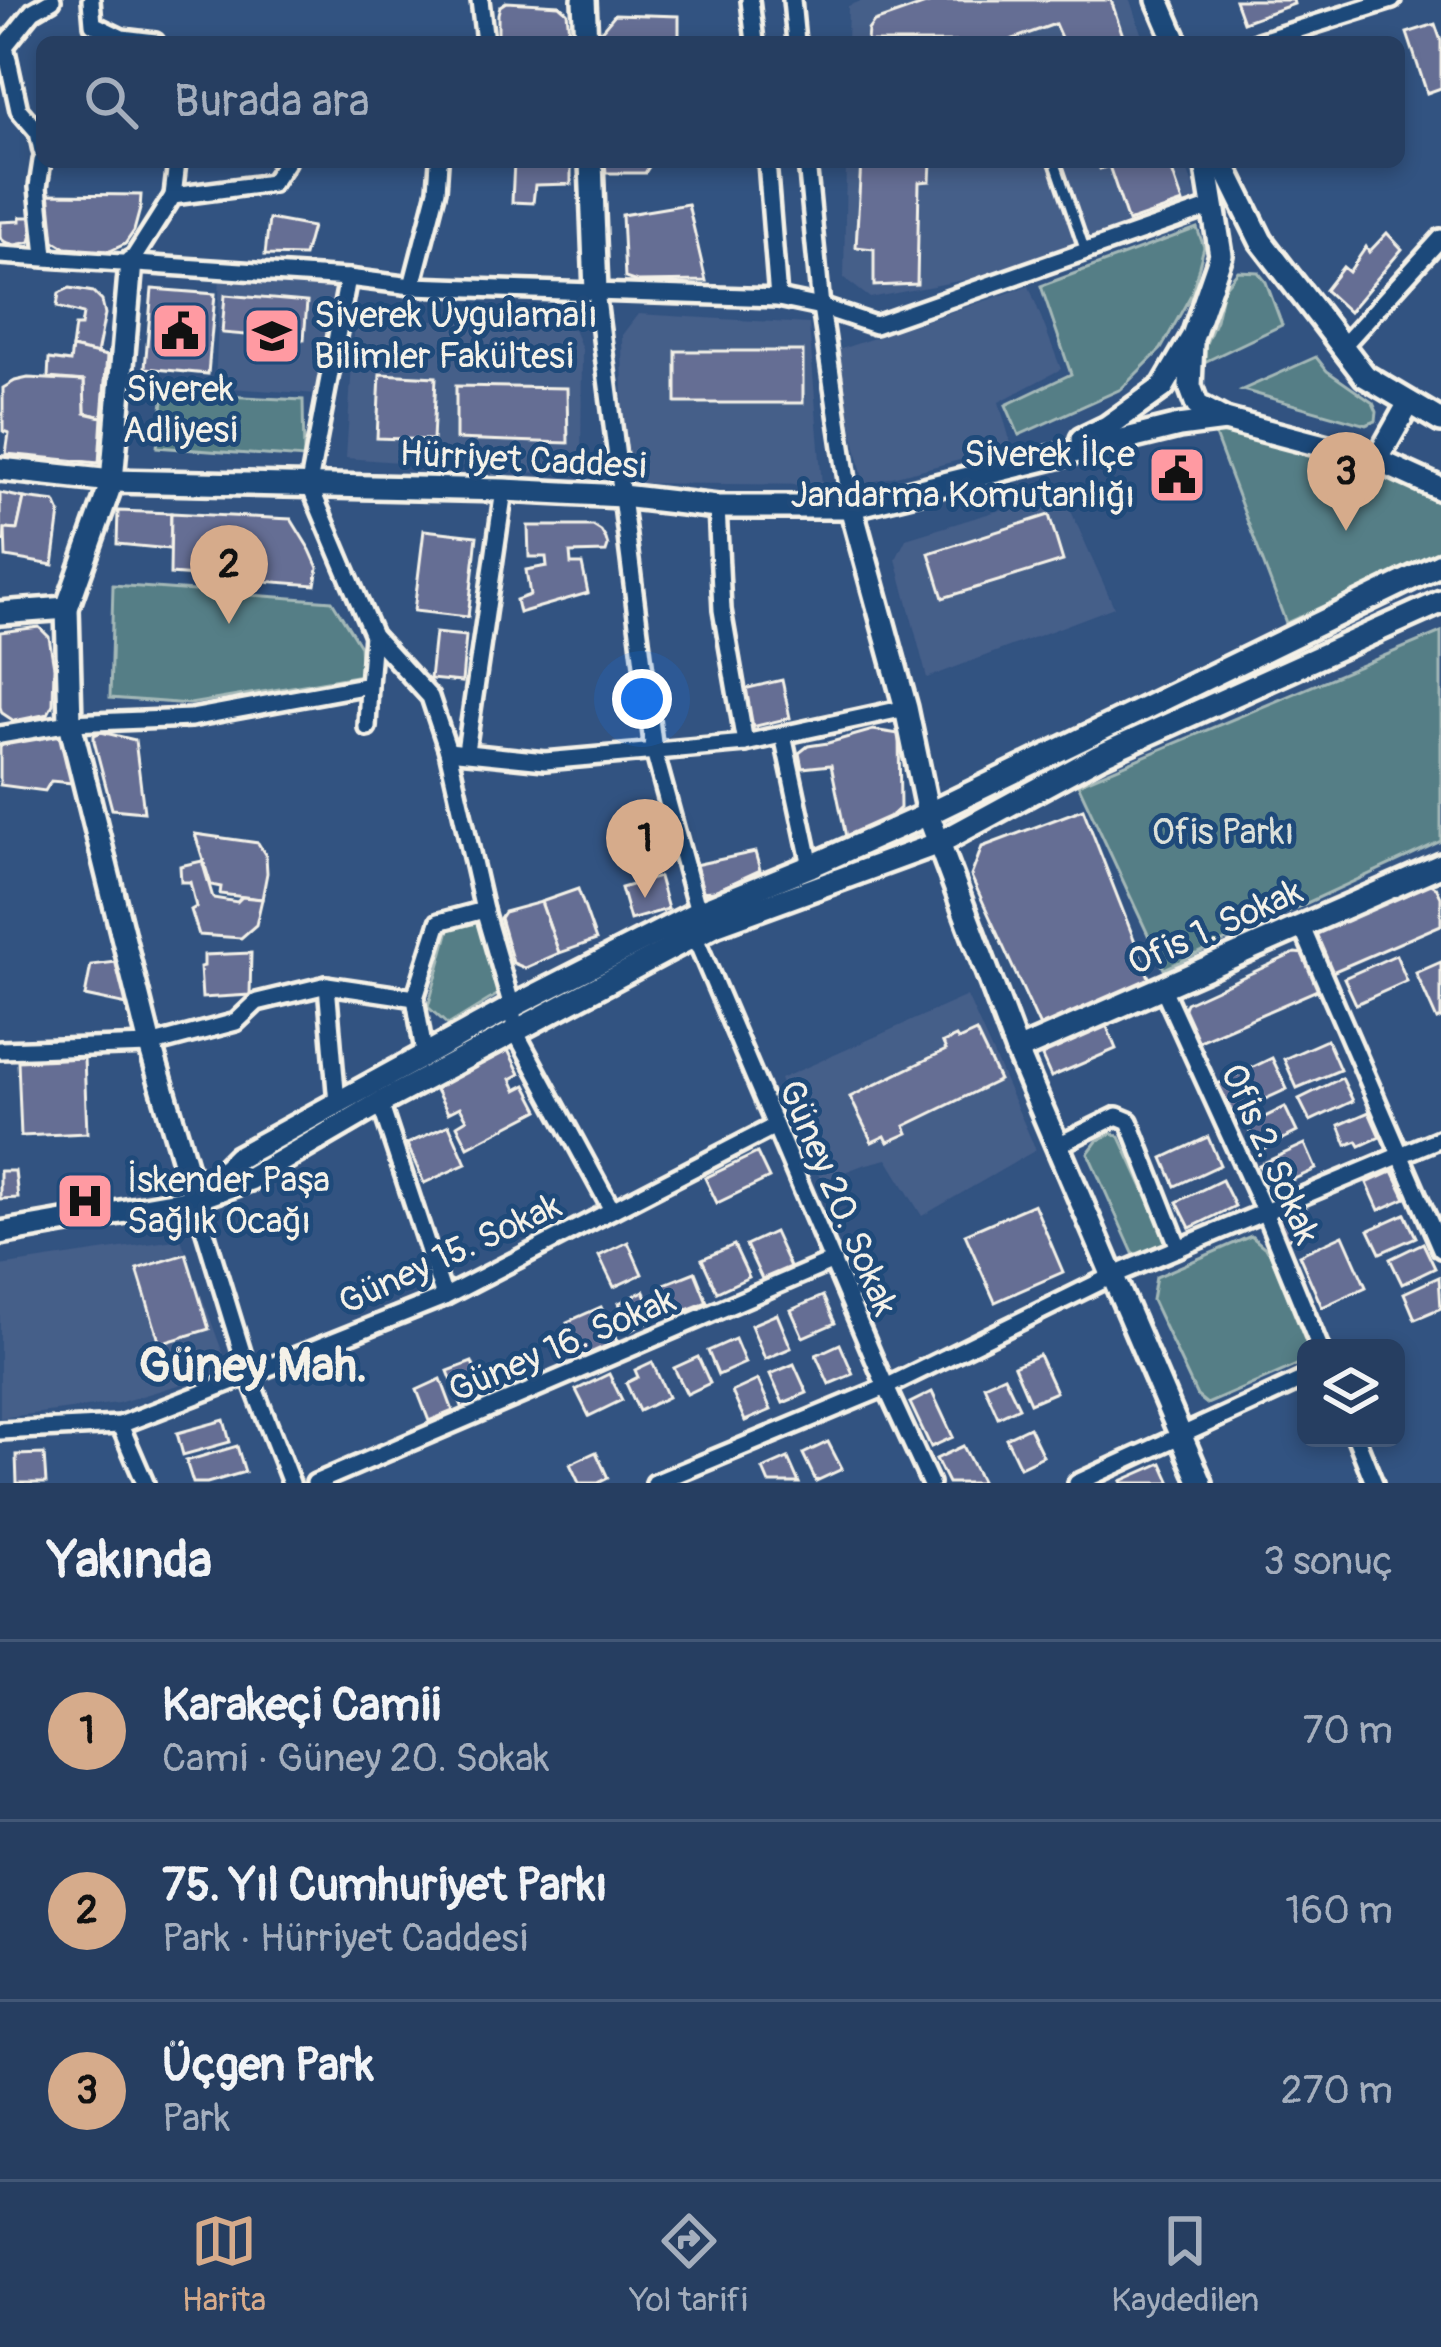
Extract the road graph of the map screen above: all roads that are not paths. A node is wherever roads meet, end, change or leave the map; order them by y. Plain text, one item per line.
1 (52, 0) edge
2 (92, 0) edge
3 (480, 0) edge
4 (584, 0) edge
5 (750, 0) edge
6 (792, 0) edge
7 (1159, 0) edge
8 (1392, 0) edge
9 (118, 36) edge
10 (484, 36) edge
11 (586, 36) edge
12 (754, 36) edge
13 (795, 36) edge
14 (1174, 36) edge
15 (1277, 36) edge
16 (36, 130) edge
17 (41, 168) edge
18 (175, 168) edge
19 (282, 168) edge
20 (438, 168) edge
21 (591, 168) edge
22 (767, 168) edge
23 (808, 168) edge
24 (1057, 168) edge
25 (1207, 168) edge
26 (1225, 168) edge
27 (173, 196) junction
28 (1214, 206) junction
29 (1441, 238) edge
30 (1261, 241) junction
31 (1086, 251) junction
32 (0, 255) edge
33 (1221, 255) junction
34 (45, 256) junction
35 (130, 262) junction
36 (348, 278) junction
37 (412, 286) junction
38 (596, 291) junction
39 (778, 298) junction
40 (821, 307) junction
41 (1193, 336) junction
42 (1342, 347) junction
43 (1409, 403) junction
44 (1225, 420) junction
45 (1441, 421) edge
46 (1038, 459) junction
47 (1377, 460) junction
48 (0, 469) edge
49 (112, 481) junction
50 (309, 484) junction
51 (1441, 489) edge
52 (505, 490) junction
53 (622, 496) junction
54 (717, 507) junction
55 (851, 507) junction
56 (1441, 564) edge
57 (1441, 602) edge
58 (67, 608) junction
59 (0, 613) edge
60 (373, 635) junction
61 (368, 685) junction
62 (906, 708) junction
63 (70, 723) junction
64 (367, 727) dead end
65 (0, 735) edge
66 (784, 736) junction
67 (745, 743) junction
68 (457, 751) junction
69 (654, 751) junction
70 (928, 814) junction
71 (939, 843) junction
72 (811, 866) junction
73 (1440, 869) edge
74 (484, 910) junction
75 (698, 912) junction
76 (1301, 926) junction
77 (694, 935) junction
78 (327, 985) junction
79 (1162, 986) junction
80 (415, 998) junction
81 (512, 1007) junction
82 (515, 1031) junction
83 (150, 1045) junction
84 (0, 1050) edge
85 (1017, 1051) junction
86 (425, 1058) junction
87 (337, 1103) junction
88 (380, 1103) junction
89 (775, 1126) junction
90 (1441, 1138) edge
91 (1056, 1146) junction
92 (1402, 1156) junction
93 (195, 1199) junction
94 (612, 1210) junction
95 (1265, 1213) junction
96 (0, 1233) edge
97 (1179, 1249) junction
98 (1441, 1249) edge
99 (833, 1262) junction
100 (1114, 1275) junction
101 (444, 1297) junction
102 (1316, 1339) edge
103 (249, 1375) junction
104 (1297, 1382) edge
105 (886, 1387) junction
106 (120, 1425) junction
107 (0, 1431) edge
108 (1181, 1434) junction
109 (1360, 1447) edge
110 (145, 1483) edge
111 (291, 1483) edge
112 (315, 1483) edge
113 (655, 1483) edge
114 (930, 1483) edge
115 (1077, 1483) edge
116 (1202, 1483) edge
117 (1374, 1483) edge

1 - 16 street
2 - 9 street
3 - 10 street
4 - 11 main road
5 - 12 street
6 - 13 street
7 - 14 main road
8 - 15 street
17 - 34 street
18 - 27 street
19 - 27 street
20 - 37 street
21 - 38 main road
22 - 39 street
23 - 40 street
24 - 31 lane
25 - 28 main road
26 - 30 main road
27 - 35 street
28 - 31 street
28 - 33 main road
29 - 42 street
30 - 33 main road
30 - 42 main road
31 - 40 street
32 - 34 street
33 - 41 main road
34 - 35 street
35 - 36 street
35 - 49 main road
36 - 37 street
36 - 50 street
37 - 38 street
38 - 39 street
38 - 53 street
39 - 40 street
40 - 55 street
41 - 44 main road
41 - 46 main road
42 - 43 main road
43 - 45 main road
43 - 47 main road
44 - 46 main road
44 - 47 main road
46 - 55 main road, Hürriyet Caddesi
47 - 51 main road
48 - 49 main road, Hürriyet Caddesi
49 - 50 main road, Hürriyet Caddesi
49 - 58 main road
50 - 52 main road, Hürriyet Caddesi
50 - 60 street
52 - 53 main road, Hürriyet Caddesi
52 - 68 street
53 - 54 main road, Hürriyet Caddesi
53 - 69 street
54 - 55 main road, Hürriyet Caddesi
54 - 67 street
55 - 62 main road
56 - 70 main road
57 - 71 main road
58 - 59 main road
58 - 63 main road
60 - 61 street
60 - 68 street
61 - 63 street
61 - 64 street
62 - 66 street
62 - 70 main road
63 - 65 street
63 - 83 main road
66 - 67 street
66 - 72 street
67 - 69 street
68 - 69 street
68 - 74 street
69 - 75 street
70 - 71 main road
70 - 72 main road
71 - 77 main road
71 - 85 main road
72 - 75 main road
73 - 76 main road, Ofis 1. Sokak
74 - 80 street
74 - 81 street
75 - 81 main road
76 - 79 main road, Ofis 1. Sokak
76 - 92 street
77 - 82 main road
77 - 89 street, Güney 20. Sokak
78 - 80 street
78 - 83 street
78 - 87 street
79 - 85 main road, Ofis 1. Sokak
79 - 95 street, Ofis 2. Sokak
80 - 86 street
81 - 82 street
81 - 86 main road
82 - 88 main road
82 - 94 street
83 - 84 street
83 - 93 main road
85 - 91 main road
86 - 87 main road
87 - 93 main road
88 - 93 main road
88 - 101 street
89 - 94 street, Güney 15. Sokak
89 - 99 street, Güney 20. Sokak
90 - 92 street
91 - 97 street
91 - 100 main road
92 - 95 street
92 - 98 street
93 - 96 main road
93 - 103 street
94 - 101 street, Güney 15. Sokak
95 - 97 street
95 - 102 street, Ofis 2. Sokak
97 - 100 street
99 - 105 street, Güney 20. Sokak
99 - 112 street, Güney 16. Sokak
100 - 105 street
100 - 108 main road
101 - 103 street, Güney 15. Sokak
103 - 106 street, Güney 15. Sokak
103 - 111 street
104 - 108 street
105 - 113 street
105 - 114 street, Güney 20. Sokak
106 - 107 street, Güney 15. Sokak
106 - 110 street
108 - 115 street
108 - 116 main road
109 - 117 street

